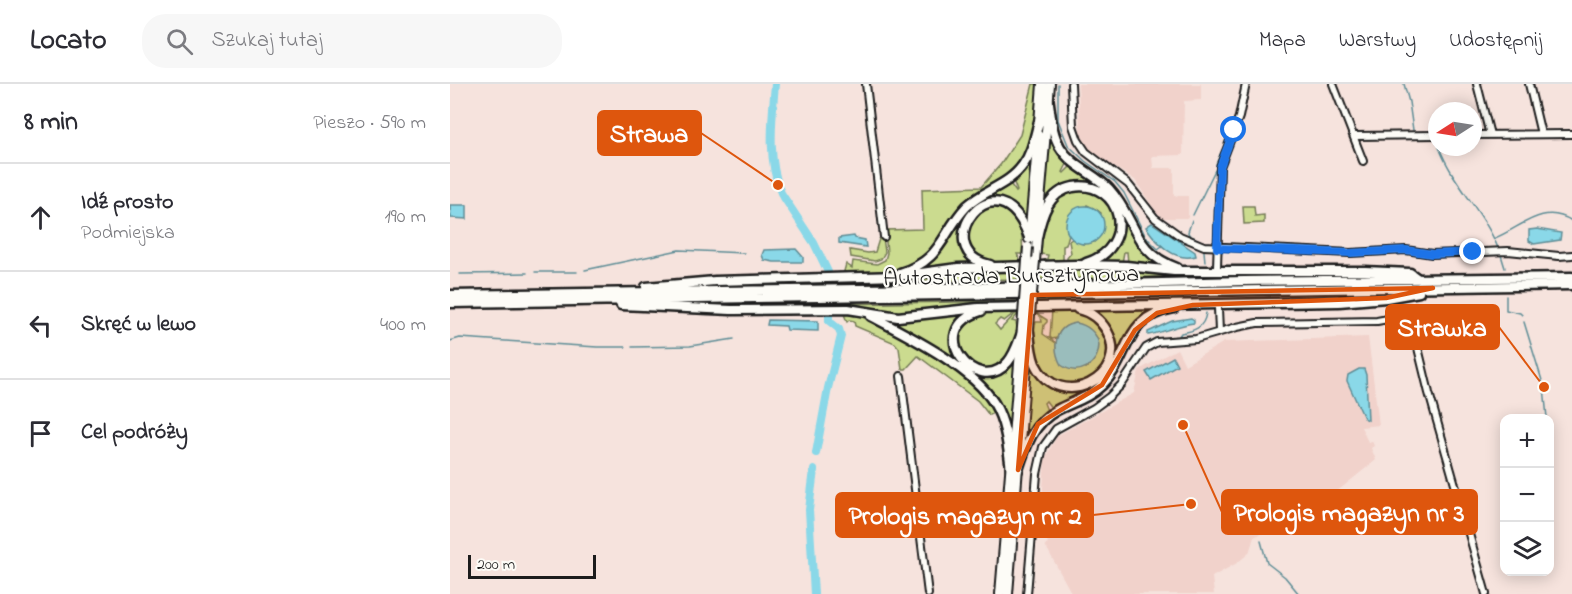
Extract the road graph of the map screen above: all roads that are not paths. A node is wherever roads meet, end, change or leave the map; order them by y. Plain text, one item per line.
1 (866, 84) edge
2 (1042, 84) edge
3 (1050, 84) edge
4 (1071, 84) edge
5 (1246, 84) edge
6 (1333, 84) edge
7 (1478, 84) edge
8 (1528, 84) edge
9 (1048, 98) junction
10 (1040, 118) junction
11 (1541, 134) junction
12 (1572, 134) edge
13 (1428, 135) edge
14 (1482, 135) edge
15 (1490, 135) junction
16 (1355, 136) junction
17 (1364, 161) dead end
18 (884, 237) dead end
19 (1033, 237) junction
20 (1217, 248) junction
21 (1572, 255) edge
22 (1076, 265) junction
23 (1003, 267) junction
24 (1217, 268) dead end
25 (1195, 272) junction
26 (879, 277) junction
27 (1572, 278) edge
28 (1419, 280) junction
29 (1572, 285) edge
30 (1433, 288) junction
31 (602, 293) junction
32 (450, 295) edge
33 (567, 302) junction
34 (450, 303) edge
35 (1193, 305) junction
36 (1056, 307) junction
37 (994, 308) junction
38 (1218, 308) dead end
39 (860, 311) junction
40 (1027, 315) junction
41 (1219, 332) junction
42 (1026, 333) junction
43 (901, 376) dead end
44 (1014, 470) junction
45 (1039, 523) dead end
46 (1033, 528) junction
47 (928, 594) edge
48 (1000, 594) edge
49 (1008, 594) edge
50 (1028, 594) edge
51 (1486, 594) edge

1 - 18 street
2 - 10 main road
3 - 9 main road
4 - 20 street
5 - 20 street
6 - 16 street
7 - 15 street
8 - 11 street
9 - 19 main road
9 - 25 highway
10 - 19 main road
10 - 26 highway
11 - 12 street
11 - 15 street
13 - 16 street
14 - 15 street
16 - 17 street
19 - 22 highway
19 - 23 highway
19 - 40 main road, bridge
19 - 40 main road, bridge
20 - 21 street
20 - 24 street
22 - 23 highway
22 - 25 highway
23 - 26 highway
25 - 28 highway
26 - 31 highway
27 - 28 highway, Autostrada Bursztynowa
28 - 31 highway, Autostrada Bursztynowa
29 - 30 highway, Autostrada Bursztynowa
30 - 33 highway, Autostrada Bursztynowa
30 - 35 highway
31 - 32 highway, Autostrada Bursztynowa
33 - 34 highway, Autostrada Bursztynowa
33 - 39 highway
35 - 36 highway
35 - 44 highway
36 - 37 highway
36 - 42 highway
37 - 39 highway
37 - 42 highway
38 - 41 street
39 - 44 highway
40 - 42 main road
41 - 46 street
41 - 51 street
42 - 44 main road
43 - 47 street
44 - 48 main road
44 - 49 main road
45 - 46 street
46 - 50 street

